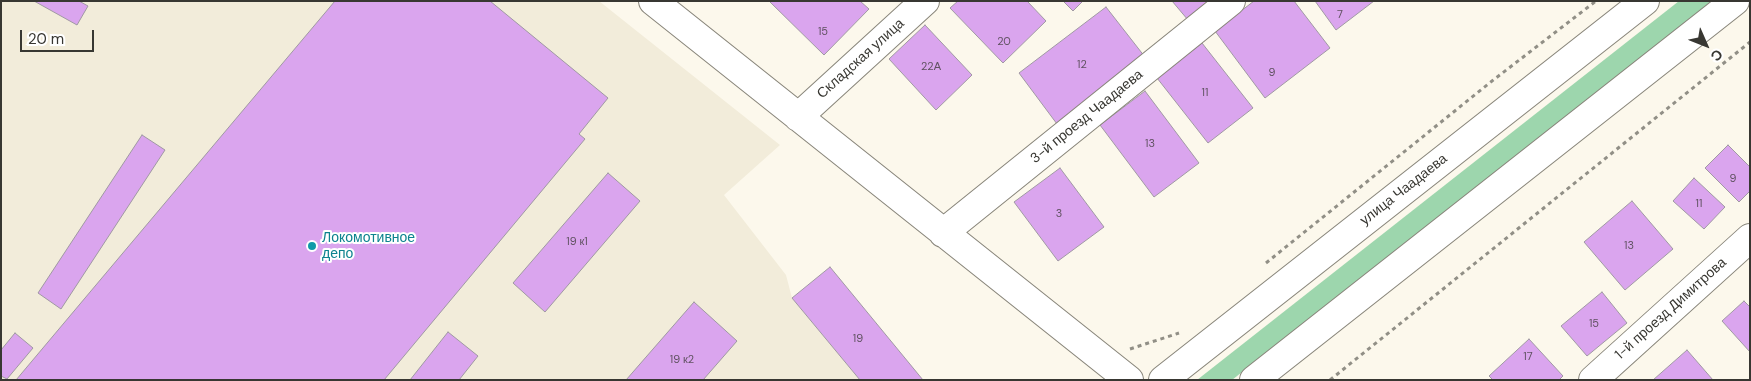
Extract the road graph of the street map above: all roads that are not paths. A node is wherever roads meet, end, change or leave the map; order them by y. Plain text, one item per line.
1 (653, 1) edge
2 (925, 1) edge
3 (1231, 1) edge
4 (1645, 1) edge
5 (1735, 1) edge
6 (798, 117) junction
7 (943, 233) junction
8 (1750, 238) edge
9 (1129, 380) edge
10 (1163, 380) edge
11 (1254, 380) edge
12 (1593, 380) edge

1 - 6 street
2 - 6 street, Складская улица
3 - 7 street, 3-й проезд Чаадаева
4 - 10 street, улица Чаадаева
5 - 11 street
6 - 7 street
7 - 9 street
8 - 12 street, 1-й проезд Димитрова

